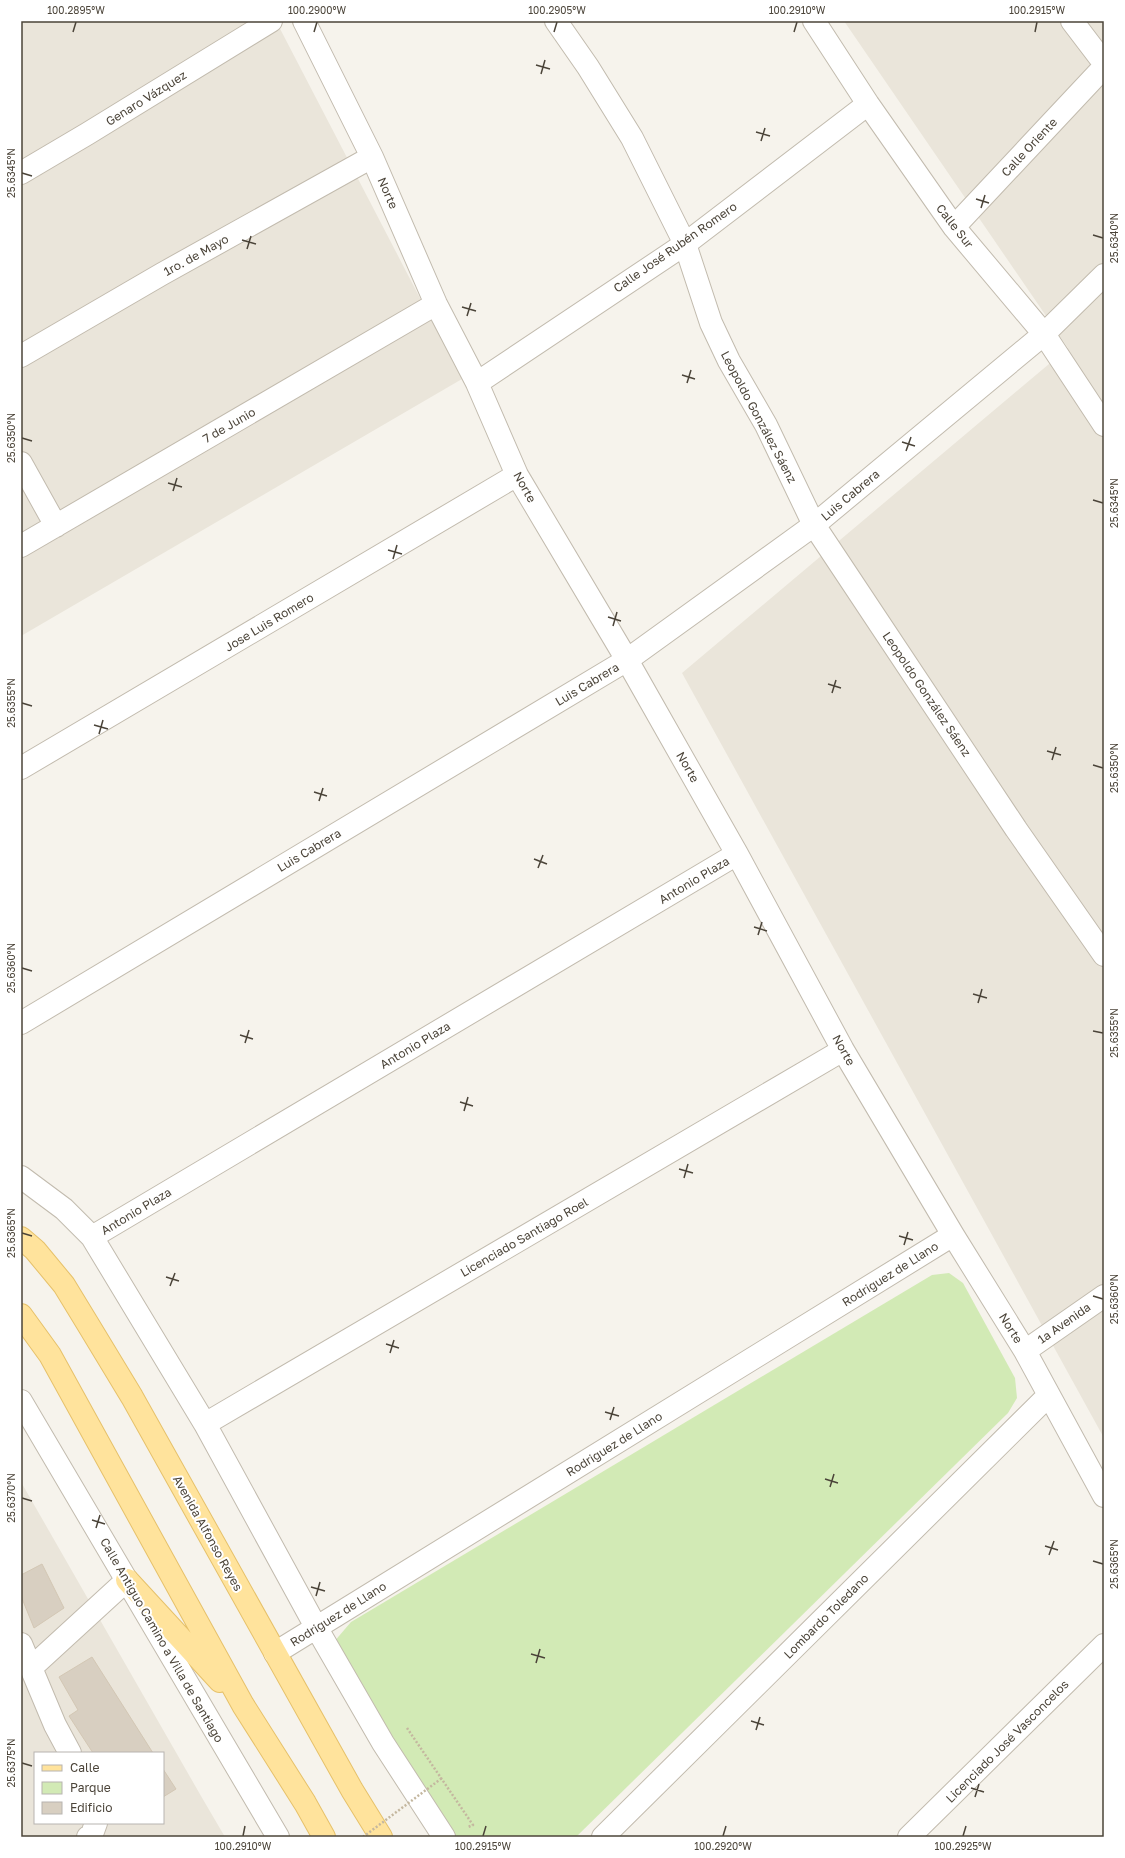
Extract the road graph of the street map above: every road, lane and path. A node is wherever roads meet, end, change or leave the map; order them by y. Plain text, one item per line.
1 (271, 21) edge
2 (304, 21) edge
3 (556, 21) edge
4 (814, 21) edge
5 (1072, 21) edge
6 (1104, 63) edge
7 (1104, 67) edge
8 (868, 104) junction
9 (372, 157) junction
10 (21, 173) edge
11 (954, 227) junction
12 (685, 244) junction
13 (1104, 275) edge
14 (436, 304) junction
15 (1044, 334) junction
16 (21, 356) edge
17 (477, 383) junction
18 (1104, 425) edge
19 (21, 462) edge
20 (517, 475) junction
21 (814, 525) junction
22 (56, 526) junction
23 (21, 546) edge
24 (627, 660) junction
25 (21, 768) edge
26 (738, 854) junction
27 (1104, 955) edge
28 (21, 1023) edge
29 (843, 1050) junction
30 (21, 1177) edge
31 (952, 1235) junction
32 (92, 1237) junction
33 (21, 1238) edge
34 (1104, 1296) edge
35 (21, 1315) edge
36 (1025, 1351) junction
37 (1049, 1395) junction
38 (21, 1400) edge
39 (205, 1424) junction
40 (1104, 1496) edge
41 (127, 1580) junction
42 (316, 1627) junction
43 (21, 1644) edge
44 (1104, 1645) edge
45 (275, 1652) junction
46 (30, 1668) junction
47 (243, 1705) junction
48 (69, 1752) edge
49 (442, 1778) dead end
50 (96, 1824) edge
51 (88, 1837) edge
52 (278, 1837) edge
53 (324, 1837) edge
54 (363, 1837) edge
55 (381, 1837) edge
56 (444, 1837) edge
57 (603, 1837) edge
58 (910, 1837) edge

1 - 10 street, Genaro Vázquez
2 - 9 street, Norte
3 - 12 street, Leopoldo González Sáenz
4 - 8 street, Calle Sur
5 - 6 street
7 - 11 street, Calle Oriente
8 - 11 street, Calle Sur
8 - 12 street, Calle José Rubén Romero
9 - 14 street, Norte
9 - 16 street, 1ro. de Mayo
11 - 15 street, Calle Sur
12 - 17 street, Calle José Rubén Romero
12 - 21 street, Leopoldo González Sáenz
13 - 15 street, Luis Cabrera
14 - 17 street, Norte
14 - 22 street, 7 de Junio
15 - 18 street, Calle Sur
15 - 21 street, Luis Cabrera
17 - 20 street, Norte
19 - 22 street
20 - 24 street, Norte
20 - 25 street, Jose Luis Romero
21 - 24 street, Luis Cabrera
21 - 27 street, Leopoldo González Sáenz
22 - 23 street, 7 de Junio
24 - 26 street, Norte
24 - 28 street, Luis Cabrera
26 - 29 street, Norte
26 - 32 street, Antonio Plaza
29 - 31 street, Norte
29 - 39 street, Licenciado Santiago Roel
30 - 32 street
31 - 36 street, Norte
31 - 42 street, Rodriguez de Llano
32 - 39 street
33 - 45 main road, Avenida Alfonso Reyes
34 - 36 street, 1a Avenida
35 - 47 main road
36 - 37 street, Norte
37 - 40 street, Norte
37 - 57 street, Lombardo Toledano
38 - 41 street, Calle Antiguo Camino a Villa de Santiago
39 - 42 street
41 - 46 street
41 - 47 main road
41 - 52 street, Calle Antiguo Camino a Villa de Santiago
42 - 45 street, Rodriguez de Llano
42 - 56 street
43 - 46 street
44 - 58 street, Licenciado José Vasconcelos
45 - 55 main road, Avenida Alfonso Reyes
46 - 48 street
47 - 53 main road
49 - 54 path, bridge
50 - 51 street

